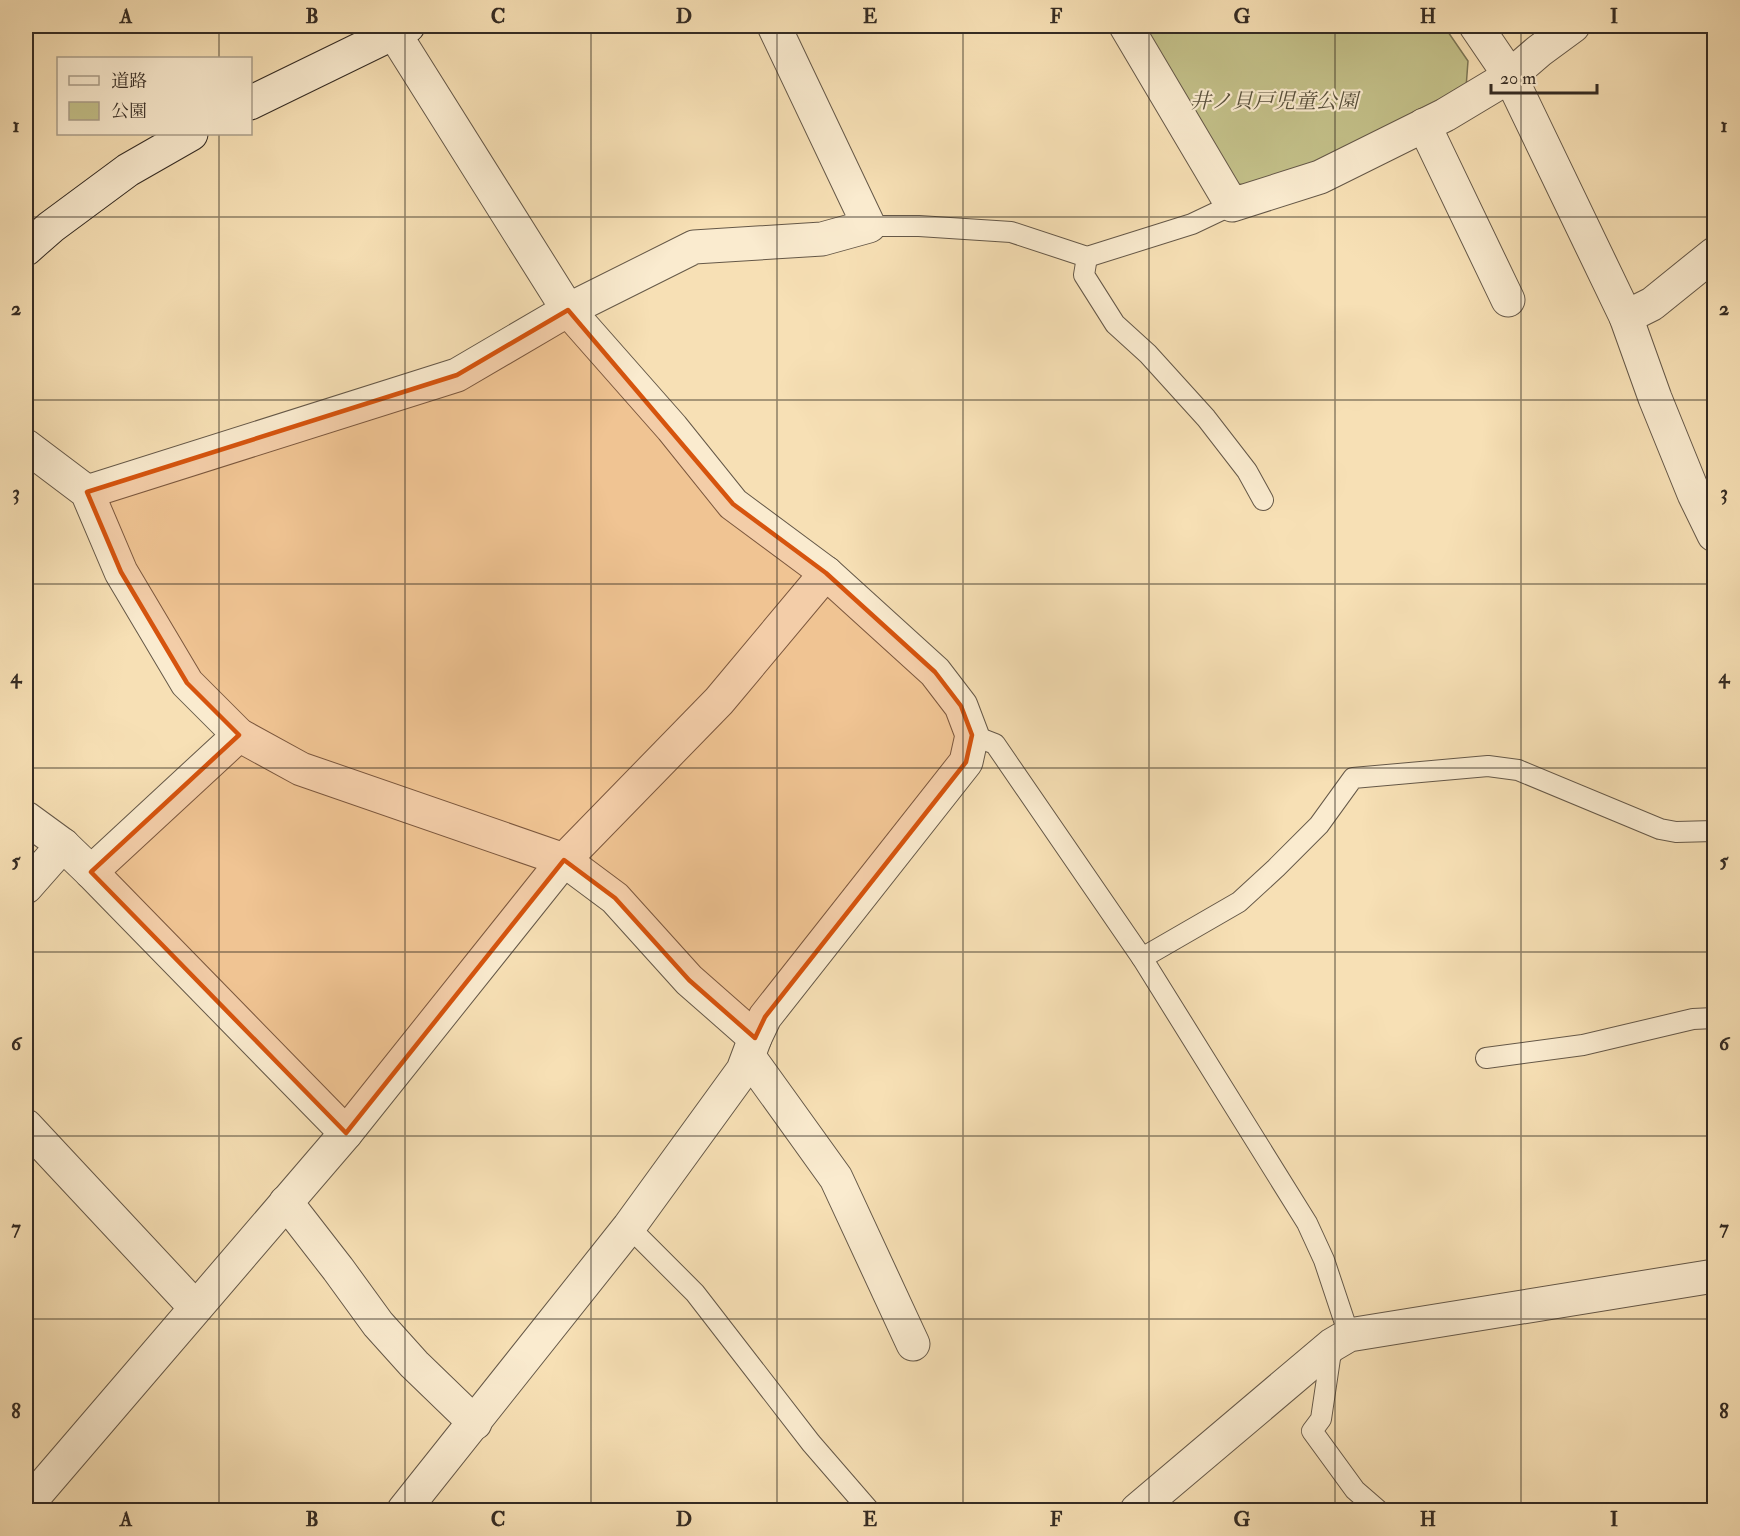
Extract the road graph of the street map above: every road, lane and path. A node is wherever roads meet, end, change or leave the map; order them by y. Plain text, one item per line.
1 (774, 26) edge
2 (1126, 26) edge
3 (1476, 26) edge
4 (1573, 26) edge
5 (397, 28) edge
6 (1510, 76) junction
7 (252, 102) edge
8 (1424, 125) junction
9 (189, 135) edge
10 (1232, 205) junction
11 (869, 226) junction
12 (26, 249) edge
13 (1714, 254) edge
14 (1087, 257) junction
15 (1508, 300) dead end
16 (568, 310) junction
17 (1626, 317) junction
18 (26, 446) edge
19 (87, 492) junction
20 (1263, 500) dead end
21 (1714, 535) edge
22 (826, 573) junction
23 (239, 735) junction
24 (972, 735) junction
25 (26, 818) edge
26 (1714, 831) edge
27 (63, 845) junction
28 (564, 860) junction
29 (92, 872) junction
30 (26, 887) edge
31 (1143, 958) junction
32 (1714, 1018) edge
33 (752, 1047) junction
34 (1486, 1058) dead end
35 (26, 1126) edge
36 (346, 1133) junction
37 (286, 1202) junction
38 (629, 1227) junction
39 (1714, 1276) edge
40 (195, 1307) junction
41 (1341, 1340) junction
42 (913, 1344) dead end
43 (475, 1423) junction
44 (29, 1493) edge
45 (404, 1510) edge
46 (869, 1510) edge
47 (1137, 1510) edge
48 (1378, 1510) edge

1 - 11 street
2 - 10 street
3 - 6 street
4 - 6 street
5 - 7 street
5 - 16 street
6 - 8 street
6 - 17 street
8 - 10 street
8 - 15 street
9 - 12 street
10 - 14 lane
11 - 14 lane
11 - 16 street
13 - 17 street
14 - 20 lane
16 - 19 street
16 - 22 street
17 - 21 street
18 - 19 street
19 - 23 street
22 - 24 street
22 - 28 street
23 - 28 street
23 - 29 street
24 - 31 lane
24 - 33 street
25 - 27 street
26 - 31 lane
27 - 29 street
27 - 30 street
28 - 33 street
28 - 36 street
29 - 36 street
31 - 41 lane
32 - 34 lane
33 - 38 street
33 - 42 street
35 - 40 street
36 - 37 street
37 - 40 street
37 - 43 street
38 - 43 street
38 - 46 lane
39 - 41 street
40 - 44 street
41 - 47 street
41 - 48 lane
43 - 45 street

